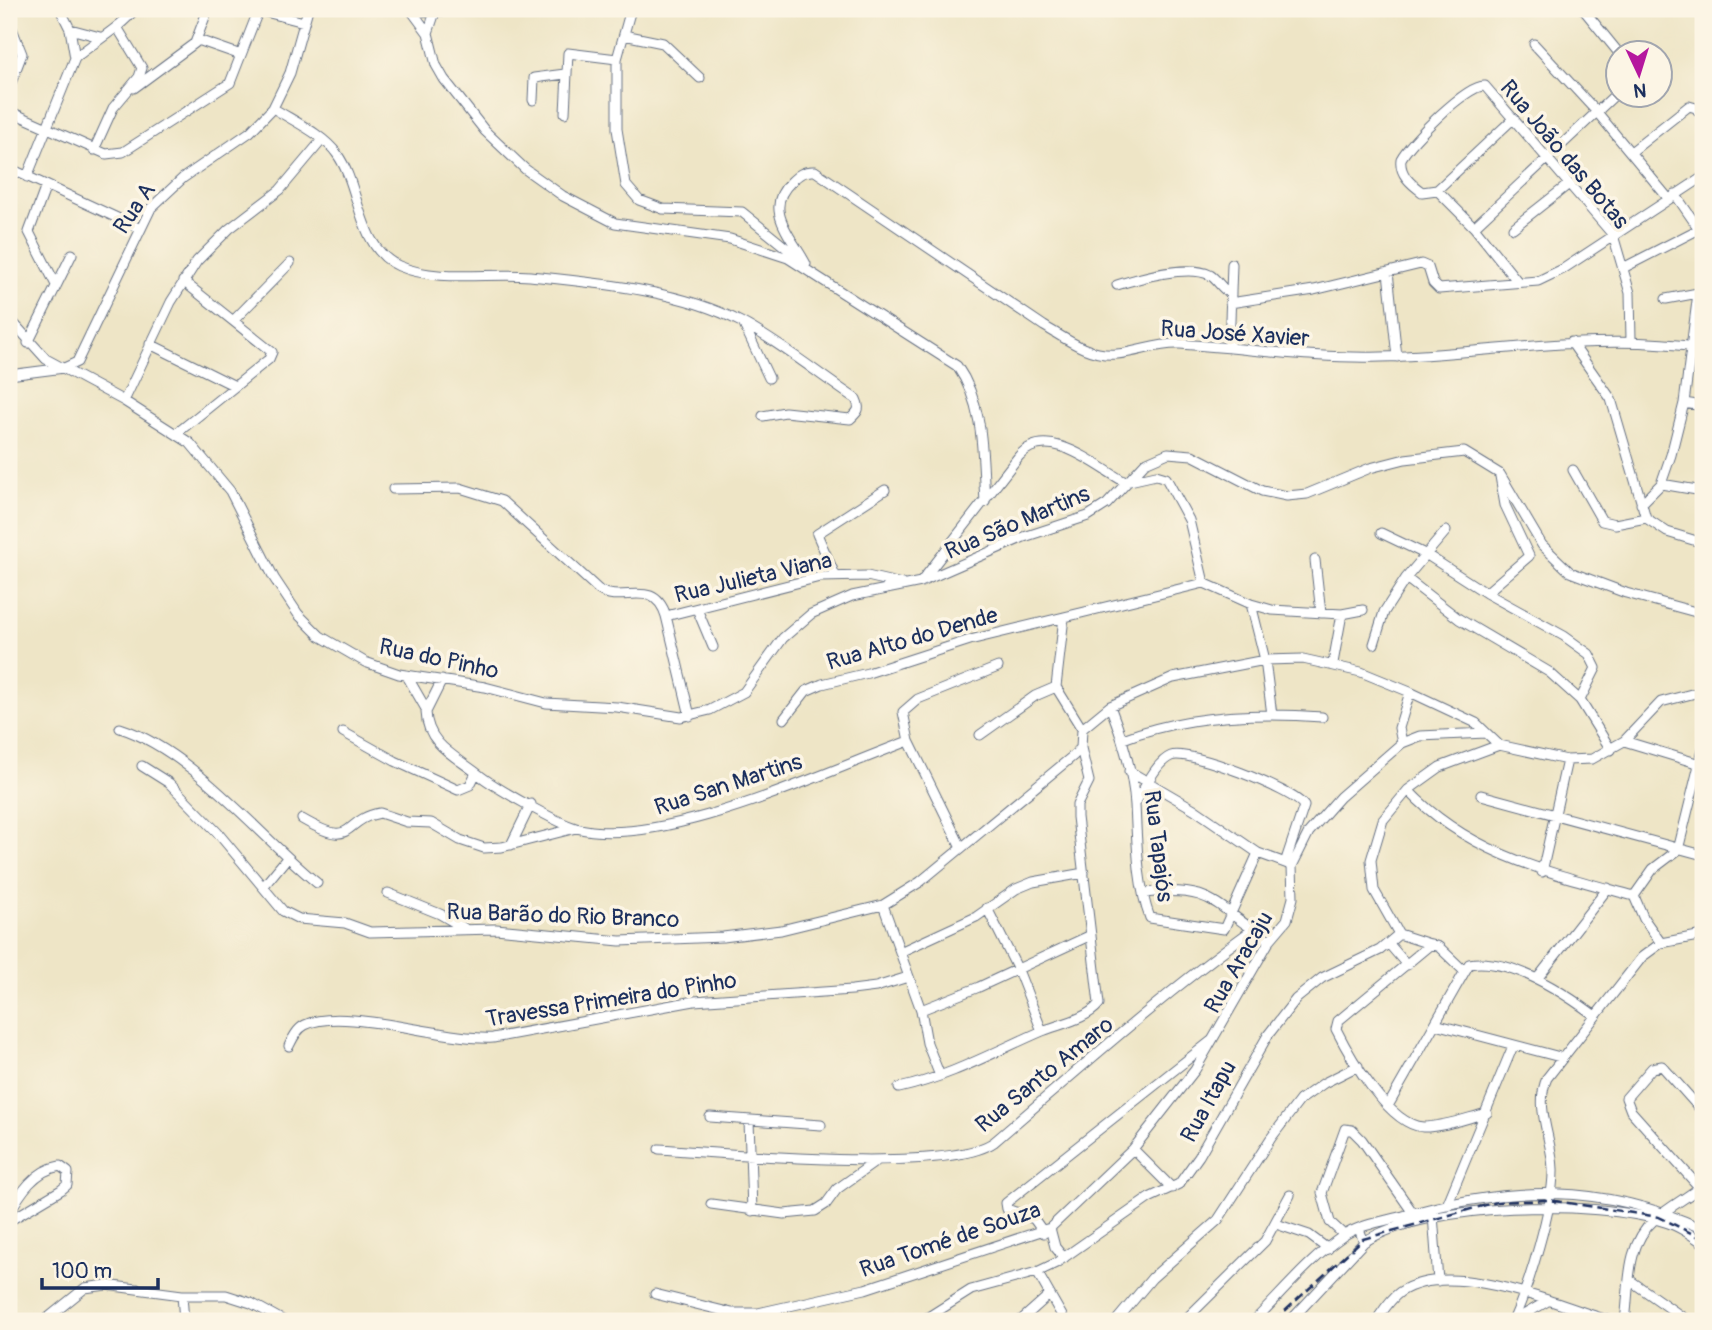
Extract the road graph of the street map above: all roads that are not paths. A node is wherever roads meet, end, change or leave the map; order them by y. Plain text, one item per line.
1 (60, 9) edge
2 (135, 9) edge
3 (208, 9) edge
4 (259, 9) edge
5 (276, 9) edge
6 (481, 9) edge
7 (631, 9) edge
8 (1583, 9) edge
9 (412, 10) edge
10 (436, 10) edge
11 (306, 16) edge
12 (9, 21) edge
13 (117, 27) junction
14 (70, 29) junction
15 (428, 33) junction
16 (624, 35) junction
17 (12, 36) edge
18 (100, 37) junction
19 (1607, 38) edge
20 (198, 40) junction
21 (1534, 44) dead end
22 (241, 55) junction
23 (75, 58) junction
24 (617, 59) junction
25 (565, 74) junction
26 (700, 78) dead end
27 (9, 88) edge
28 (121, 97) junction
29 (533, 100) dead end
30 (1604, 104) edge
31 (273, 108) junction
32 (9, 111) edge
33 (1596, 111) junction
34 (565, 113) dead end
35 (1703, 117) edge
36 (1514, 118) junction
37 (46, 128) junction
38 (323, 140) junction
39 (94, 150) junction
40 (1631, 152) junction
41 (1545, 157) junction
42 (9, 168) edge
43 (27, 177) junction
44 (1703, 177) edge
45 (1569, 184) junction
46 (46, 186) junction
47 (1441, 193) junction
48 (1672, 196) junction
49 (1474, 227) junction
50 (139, 228) junction
51 (1513, 228) dead end
52 (1701, 228) edge
53 (1613, 235) junction
54 (72, 254) dead end
55 (290, 263) dead end
56 (1232, 264) dead end
57 (1625, 267) junction
58 (809, 268) junction
59 (1388, 272) junction
60 (183, 281) junction
61 (1518, 282) junction
62 (56, 285) junction
63 (1117, 285) dead end
64 (1701, 291) edge
65 (1230, 298) junction
66 (1666, 299) dead end
67 (9, 318) edge
68 (233, 320) junction
69 (743, 323) junction
70 (1630, 340) junction
71 (1571, 342) junction
72 (28, 343) junction
73 (150, 344) junction
74 (1693, 347) junction
75 (1229, 348) junction
76 (1703, 348) edge
77 (1397, 357) junction
78 (64, 368) junction
79 (9, 375) edge
80 (769, 377) dead end
81 (235, 386) junction
82 (124, 401) junction
83 (1684, 403) junction
84 (1703, 406) edge
85 (763, 416) dead end
86 (177, 433) junction
87 (1573, 470) dead end
88 (1500, 474) junction
89 (1125, 482) junction
90 (1661, 484) junction
91 (393, 489) dead end
92 (886, 490) dead end
93 (1703, 491) edge
94 (985, 502) junction
95 (1642, 504) junction
96 (1646, 518) junction
97 (1446, 531) dead end
98 (1381, 533) dead end
99 (1703, 543) edge
100 (1427, 555) junction
101 (1315, 560) dead end
102 (835, 575) junction
103 (1406, 578) junction
104 (921, 582) junction
105 (1205, 583) junction
106 (909, 586) junction
107 (1486, 593) junction
108 (1251, 604) junction
109 (697, 609) junction
110 (1363, 610) dead end
111 (1321, 613) junction
112 (1699, 613) edge
113 (1342, 614) junction
114 (666, 616) junction
115 (1064, 617) junction
116 (1374, 644) dead end
117 (713, 647) dead end
118 (1265, 660) junction
119 (1333, 663) junction
120 (998, 667) dead end
121 (407, 676) junction
122 (442, 680) junction
123 (1056, 687) junction
124 (1703, 691) edge
125 (1410, 692) junction
126 (1580, 701) junction
127 (1110, 706) junction
128 (426, 709) junction
129 (1272, 715) junction
130 (690, 716) junction
131 (1322, 717) dead end
132 (783, 719) dead end
133 (120, 729) dead end
134 (1082, 729) junction
135 (343, 732) dead end
136 (1486, 733) junction
137 (980, 735) dead end
138 (1123, 738) junction
139 (909, 741) junction
140 (1624, 741) junction
141 (1402, 743) junction
142 (1499, 745) junction
143 (1081, 748) junction
144 (1703, 749) edge
145 (1611, 750) junction
146 (1567, 760) junction
147 (1700, 764) junction
148 (142, 766) dead end
149 (1129, 771) junction
150 (476, 773) junction
151 (1150, 781) junction
152 (1408, 790) junction
153 (1481, 795) dead end
154 (1135, 803) junction
155 (531, 804) junction
156 (1557, 817) junction
157 (302, 819) dead end
158 (576, 828) junction
159 (511, 845) junction
160 (961, 847) junction
161 (1678, 850) junction
162 (1258, 853) junction
163 (1703, 855) edge
164 (286, 858) junction
165 (1289, 865) junction
166 (1542, 872) junction
167 (1084, 873) junction
168 (317, 883) dead end
169 (263, 887) junction
170 (1608, 888) junction
171 (388, 893) dead end
172 (1144, 893) junction
173 (1634, 896) junction
174 (883, 905) junction
175 (987, 908) junction
176 (1234, 913) junction
177 (465, 929) junction
178 (1252, 930) junction
179 (1399, 933) junction
180 (1703, 934) edge
181 (1091, 935) junction
182 (1270, 940) junction
183 (1661, 943) junction
184 (1389, 944) junction
185 (1431, 944) junction
186 (900, 952) junction
187 (1406, 965) junction
188 (1018, 970) junction
189 (1463, 970) junction
190 (908, 976) junction
191 (1538, 979) junction
192 (921, 1010) junction
193 (1594, 1016) junction
194 (1435, 1024) junction
195 (1042, 1031) junction
196 (1218, 1036) junction
197 (289, 1046) dead end
198 (1513, 1046) junction
199 (1560, 1057) junction
200 (1358, 1066) junction
201 (940, 1076) junction
202 (899, 1088) dead end
203 (1388, 1106) junction
204 (1703, 1111) edge
205 (1487, 1113) junction
206 (710, 1117) dead end
207 (749, 1120) junction
208 (821, 1125) dead end
209 (659, 1149) dead end
210 (1133, 1149) junction
211 (751, 1155) junction
212 (878, 1160) junction
213 (1702, 1186) edge
214 (1172, 1188) junction
215 (1551, 1191) junction
216 (1290, 1195) dead end
217 (711, 1204) dead end
218 (1447, 1205) junction
219 (1547, 1210) junction
220 (752, 1211) junction
221 (1665, 1212) junction
222 (1413, 1213) junction
223 (9, 1214) edge
224 (1433, 1216) junction
225 (1654, 1220) junction
226 (9, 1221) edge
227 (1276, 1224) junction
228 (1359, 1229) junction
229 (1703, 1229) edge
230 (1047, 1230) junction
231 (1344, 1235) junction
232 (1364, 1242) junction
233 (1703, 1243) edge
234 (1328, 1248) junction
235 (1064, 1258) junction
236 (1037, 1272) junction
237 (1438, 1281) junction
238 (1631, 1281) junction
239 (182, 1294) junction
240 (655, 1294) dead end
241 (1525, 1295) junction
242 (1048, 1296) junction
243 (1546, 1302) junction
244 (44, 1321) edge
245 (184, 1321) edge
246 (284, 1321) edge
247 (922, 1321) edge
248 (1020, 1321) edge
249 (1065, 1321) edge
250 (1116, 1321) edge
251 (1184, 1321) edge
252 (1254, 1321) edge
253 (1290, 1321) edge
254 (1376, 1321) edge
255 (1513, 1321) edge
256 (1611, 1321) edge
257 (1625, 1321) edge
258 (1688, 1321) edge

1 - 14 street
2 - 13 street
3 - 20 street
4 - 11 street
4 - 22 street
5 - 11 street
6 - 10 street
7 - 16 street
8 - 19 street
9 - 10 street
9 - 15 street
10 - 15 street
11 - 31 street, Rua A
12 - 17 street
13 - 18 street
13 - 28 street
14 - 18 street
14 - 23 street
15 - 58 street
16 - 24 street
16 - 26 street
17 - 27 street
18 - 23 street
20 - 22 street
20 - 28 street
21 - 33 street
22 - 39 street
23 - 37 street
24 - 25 street
24 - 58 street
25 - 29 street
25 - 34 street
28 - 39 street
30 - 33 street
31 - 38 street
31 - 50 street, Rua A
32 - 37 street
33 - 40 street
33 - 41 street
35 - 40 street
36 - 41 street, Rua João das Botas
36 - 47 street
36 - 47 street, Rua João das Botas
37 - 39 street
37 - 43 street
38 - 60 street
38 - 69 street
40 - 48 street
41 - 45 street, Rua João das Botas
41 - 49 street
42 - 43 street
43 - 46 street
44 - 48 street
45 - 51 street
45 - 53 street, Rua João das Botas
46 - 50 street
46 - 62 street
47 - 49 street
48 - 52 street
48 - 53 street
49 - 61 street
50 - 78 street, Rua A
52 - 57 street
53 - 57 street, Rua João das Botas
53 - 61 street
54 - 62 street
55 - 68 street
56 - 65 street
57 - 70 street, Rua João das Botas
58 - 75 street, Rua José Xavier
58 - 94 street, Rua São Martins
59 - 61 street
59 - 65 street
59 - 77 street
60 - 68 street
60 - 73 street
62 - 72 street
63 - 65 street
64 - 66 street
64 - 74 street
65 - 75 street
67 - 72 street, Rua do Pinho
68 - 81 street
69 - 80 street
69 - 85 street
70 - 71 street, Rua José Xavier
70 - 74 street, Rua José Xavier
71 - 77 street, Rua José Xavier
71 - 95 street
72 - 78 street, Rua do Pinho
73 - 81 street
73 - 82 street
74 - 76 street, Rua José Xavier
74 - 83 street
75 - 77 street, Rua José Xavier
78 - 79 street
78 - 82 street, Rua do Pinho
81 - 86 street
82 - 86 street, Rua do Pinho
83 - 84 street
83 - 90 street
86 - 121 street, Rua do Pinho
87 - 96 street
88 - 89 street, Rua São Martins
88 - 107 street
88 - 112 street
89 - 94 street
89 - 104 street, Rua São Martins
89 - 105 street
90 - 93 street
90 - 95 street
91 - 114 street
92 - 102 street
94 - 104 street, Rua São Martins
95 - 96 street
96 - 99 street
97 - 100 street
98 - 100 street
100 - 103 street
100 - 107 street
101 - 111 street
102 - 106 street, Rua Julieta Viana
102 - 109 street, Rua Julieta Viana
103 - 116 street
103 - 126 street
104 - 106 street, Rua do Pinho
105 - 108 street
105 - 115 street, Rua Alto do Dende
106 - 130 street, Rua do Pinho
107 - 126 street
108 - 111 street
108 - 118 street
109 - 114 street, Rua Julieta Viana
109 - 117 street
110 - 113 street
111 - 113 street
113 - 119 street
114 - 130 street, Rua Julieta Viana
115 - 123 street
115 - 132 street, Rua Alto do Dende
118 - 119 street
118 - 127 street
118 - 129 street
119 - 125 street
120 - 139 street
121 - 122 street, Rua do Pinho
121 - 128 street, Rua San Martins
122 - 128 street
122 - 130 street, Rua do Pinho
123 - 134 street
123 - 137 street
124 - 140 street
125 - 136 street
125 - 141 street
126 - 145 street
127 - 134 street
127 - 138 street, Rua Tapajós
128 - 150 street, Rua San Martins
129 - 131 street
129 - 138 street
133 - 164 street
134 - 143 street
135 - 150 street
136 - 141 street, Rua Aracaju
136 - 142 street
138 - 149 street, Rua Tapajós
139 - 158 street, Rua San Martins
139 - 160 street
140 - 145 street
140 - 147 street
141 - 165 street, Rua Aracaju
142 - 146 street
142 - 152 street
143 - 160 street, Rua Barão do Rio Branco
143 - 167 street
144 - 147 street
145 - 146 street
146 - 156 street
147 - 161 street
148 - 169 street, Rua Barão do Rio Branco
149 - 151 street
149 - 154 street, Rua Tapajós
150 - 155 street, Rua San Martins
151 - 154 street
151 - 162 street
151 - 165 street
152 - 166 street
152 - 179 street
153 - 156 street
154 - 172 street, Rua Tapajós
155 - 158 street, Rua San Martins
155 - 159 street
156 - 161 street
156 - 166 street
157 - 159 street
158 - 159 street
160 - 174 street, Rua Barão do Rio Branco
161 - 163 street
161 - 173 street
162 - 165 street
162 - 176 street
164 - 168 street
164 - 169 street
165 - 182 street, Rua Aracaju
166 - 170 street
167 - 175 street
167 - 181 street
169 - 177 street, Rua Barão do Rio Branco
170 - 173 street
170 - 191 street
171 - 177 street
172 - 176 street
172 - 176 street, Rua Tapajós
173 - 183 street
174 - 177 street, Rua Barão do Rio Branco
174 - 186 street
175 - 186 street
175 - 188 street
176 - 178 street
178 - 182 street
178 - 212 street, Rua Santo Amaro
179 - 184 street, Rua Itapu
179 - 185 street
180 - 183 street
181 - 188 street
181 - 195 street
182 - 196 street, Rua Aracaju
183 - 193 street
184 - 187 street
184 - 214 street, Rua Itapu
185 - 187 street
185 - 189 street
186 - 190 street
187 - 200 street
188 - 192 street
188 - 195 street
189 - 191 street
189 - 194 street
190 - 192 street
190 - 197 street, Travessa Primeira do Pinho
191 - 193 street
192 - 201 street
193 - 199 street
194 - 198 street
194 - 203 street
195 - 201 street
196 - 210 street, Rua Tomé de Souza
196 - 230 street
198 - 199 street
198 - 205 street
199 - 215 street
200 - 203 street
200 - 250 street
201 - 202 street
203 - 205 street
204 - 213 street
205 - 218 street
206 - 207 street
207 - 208 street
207 - 211 street
209 - 211 street, Rua Santo Amaro
210 - 214 street
210 - 230 street, Rua Tomé de Souza
211 - 212 street, Rua Santo Amaro
211 - 220 street
212 - 220 street
213 - 221 street
214 - 235 street, Rua Itapu
215 - 218 street
215 - 219 street
215 - 221 street
216 - 227 street
217 - 220 street
218 - 222 street
219 - 224 street
219 - 225 street
219 - 241 street
221 - 225 street
221 - 229 street
222 - 228 street
222 - 231 street
223 - 226 street
224 - 232 street
224 - 237 street
225 - 233 street
225 - 238 street
227 - 234 street
227 - 251 street
228 - 231 street
228 - 232 street
230 - 235 street
230 - 240 street, Rua Tomé de Souza
231 - 234 street
232 - 253 street
234 - 252 street
235 - 236 street, Rua Itapu
236 - 242 street
236 - 247 street, Rua Itapu
237 - 241 street
237 - 254 street
238 - 257 street
238 - 258 street
239 - 244 street
239 - 245 street
239 - 246 street
241 - 243 street
241 - 255 street
242 - 248 street
242 - 249 street
243 - 255 street
243 - 256 street

